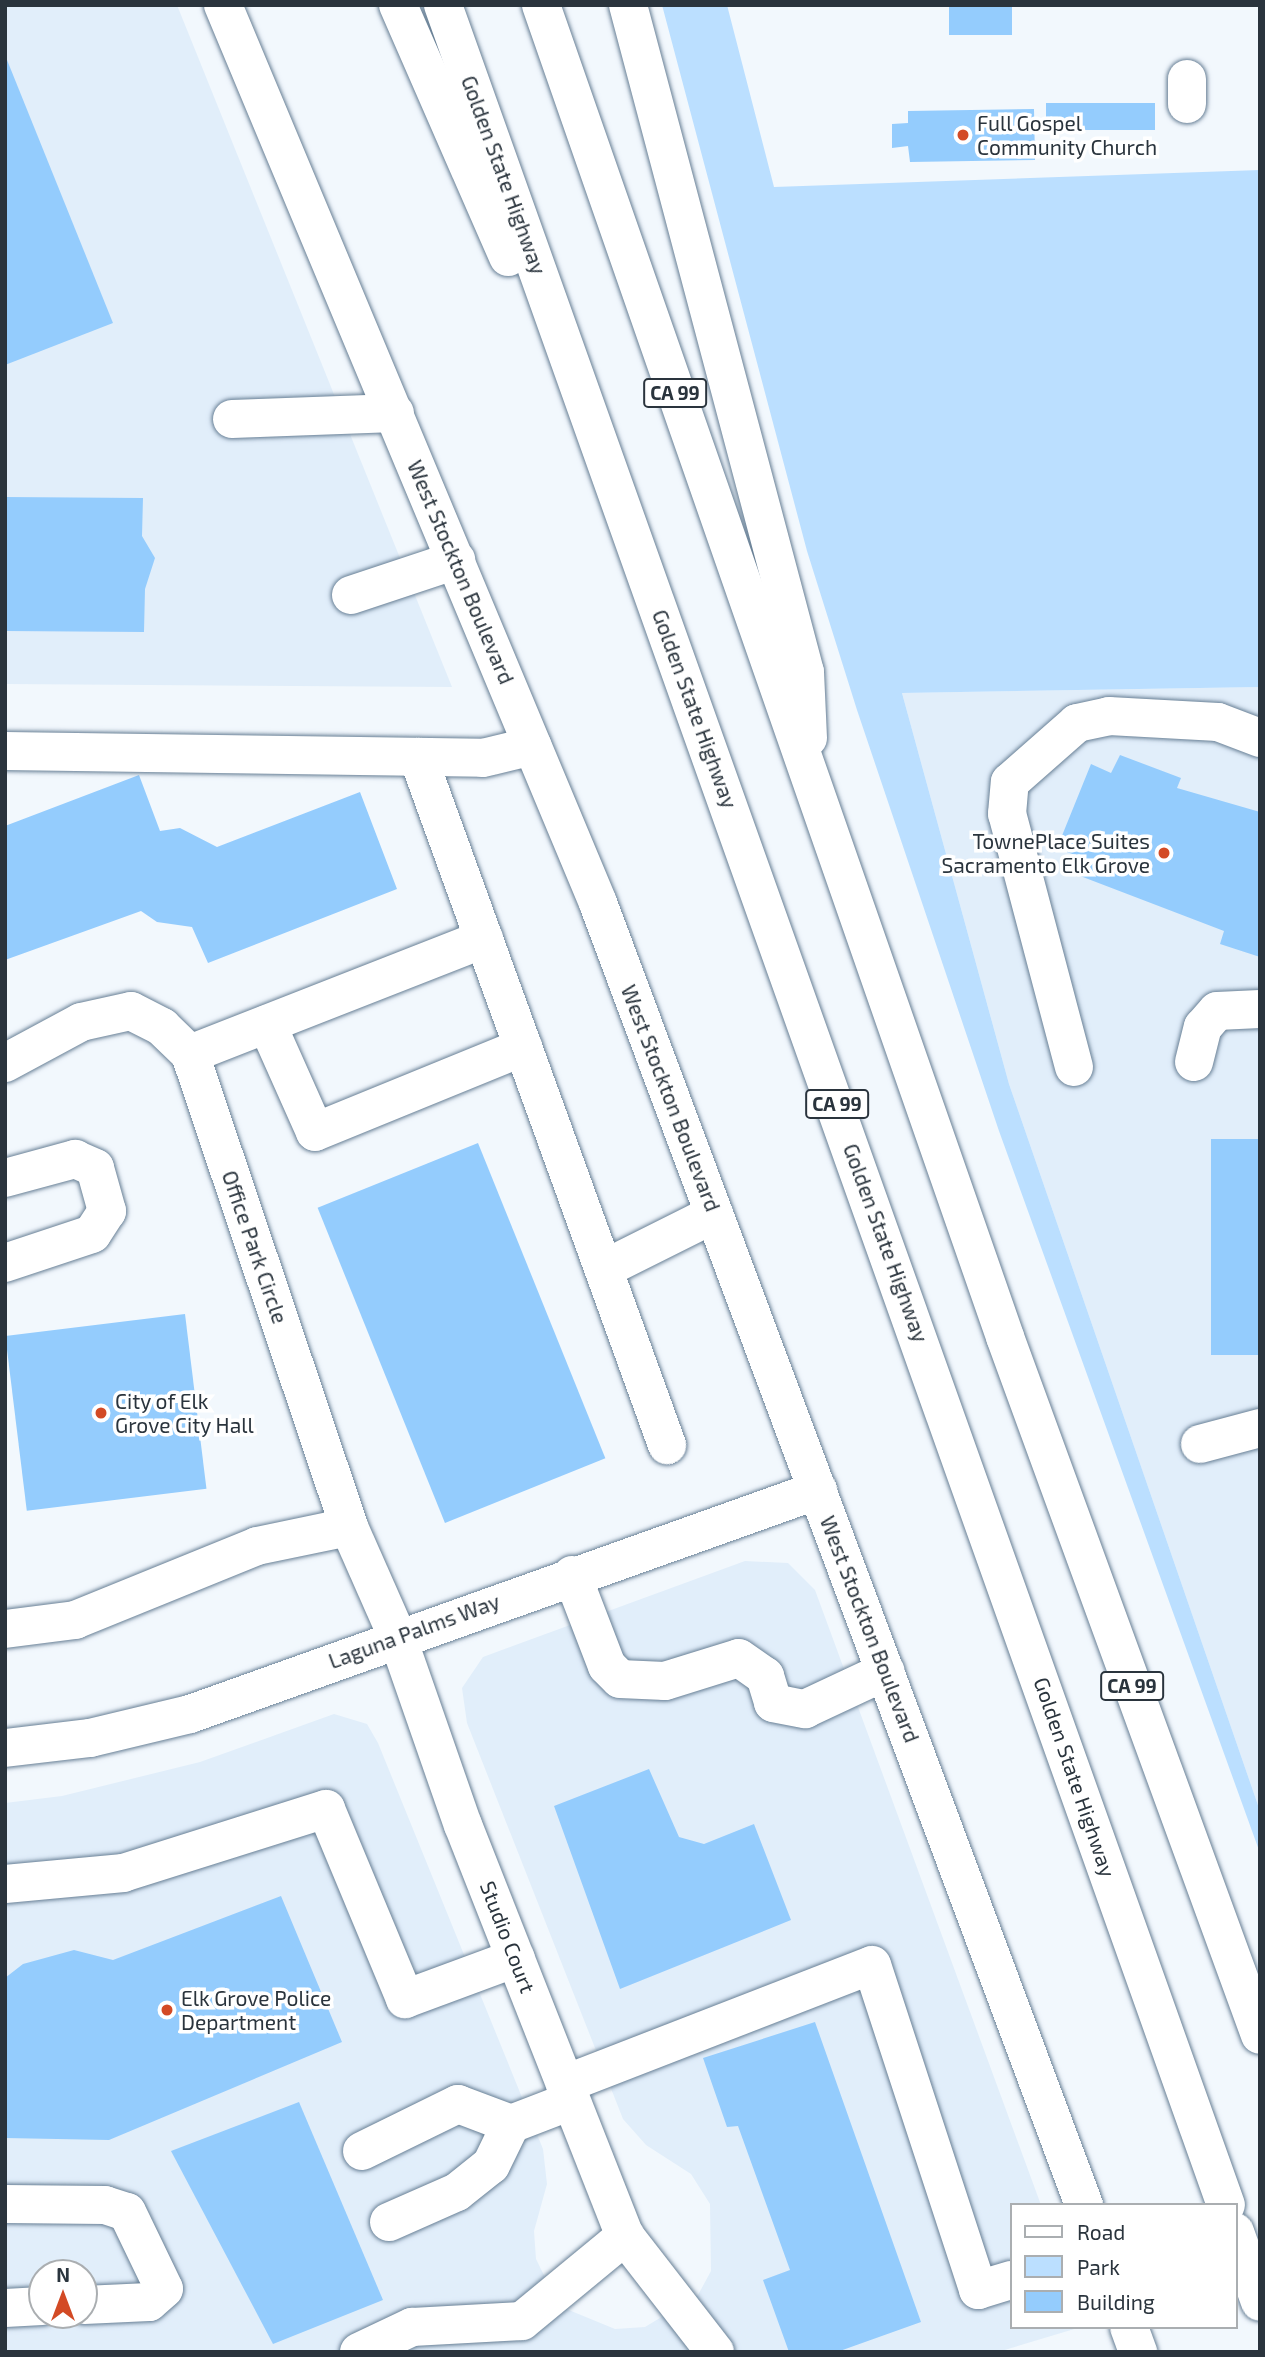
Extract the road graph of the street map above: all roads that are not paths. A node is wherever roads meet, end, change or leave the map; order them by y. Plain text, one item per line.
1 (223, 5) edge
2 (398, 5) edge
3 (443, 5) edge
4 (541, 5) edge
5 (628, 5) edge
6 (395, 413) junction
7 (232, 419) dead end
8 (456, 560) junction
9 (645, 570) junction
10 (351, 595) dead end
11 (1260, 738) edge
12 (533, 746) junction
13 (5, 751) edge
14 (418, 757) junction
15 (810, 782) junction
16 (484, 939) junction
17 (1260, 1009) edge
18 (267, 1024) junction
19 (523, 1047) junction
20 (190, 1054) junction
21 (1194, 1062) dead end
22 (5, 1063) edge
23 (1074, 1067) dead end
24 (5, 1178) edge
25 (715, 1214) junction
26 (5, 1263) edge
27 (604, 1269) junction
28 (1260, 1428) edge
29 (1200, 1444) dead end
30 (667, 1445) dead end
31 (818, 1490) junction
32 (349, 1527) junction
33 (572, 1575) junction
34 (5, 1629) edge
35 (397, 1636) junction
36 (886, 1671) junction
37 (5, 1748) edge
38 (5, 1884) edge
39 (516, 1958) junction
40 (1260, 2035) edge
41 (568, 2092) junction
42 (511, 2124) junction
43 (362, 2151) dead end
44 (1083, 2203) edge
45 (1225, 2203) edge
46 (5, 2204) edge
47 (388, 2222) dead end
48 (625, 2236) junction
49 (1237, 2238) edge
50 (1010, 2280) edge
51 (1260, 2302) edge
52 (98, 2304) edge
53 (28, 2307) edge
54 (5, 2308) edge
55 (1130, 2329) edge
56 (359, 2352) edge
57 (715, 2352) edge
58 (1139, 2352) edge

1 - 6 main road, West Stockton Boulevard
2 - 9 main road
3 - 9 main road, Golden State Highway / CA 99
4 - 15 main road, CA 99
5 - 15 main road
6 - 7 main road
6 - 8 main road, West Stockton Boulevard
8 - 10 main road
8 - 12 main road, West Stockton Boulevard
9 - 45 main road, Golden State Highway / CA 99
11 - 23 main road
12 - 14 main road
12 - 25 main road, West Stockton Boulevard
13 - 14 main road
14 - 16 main road
15 - 40 main road, CA 99
16 - 18 main road
16 - 19 main road
17 - 21 main road
18 - 19 main road
18 - 20 main road
19 - 27 main road
20 - 22 main road, Office Park Circle
20 - 32 main road, Office Park Circle
24 - 26 main road
25 - 27 main road
25 - 31 main road, West Stockton Boulevard
27 - 30 main road
28 - 29 main road
31 - 33 main road, Laguna Palms Way
31 - 36 main road, West Stockton Boulevard
32 - 34 main road
32 - 35 main road, Office Park Circle
33 - 35 main road, Laguna Palms Way
33 - 36 main road
35 - 37 main road, Laguna Palms Way
35 - 39 main road, Studio Court
36 - 44 main road, West Stockton Boulevard
38 - 39 main road
39 - 41 main road, Studio Court
41 - 42 main road
41 - 48 main road, Studio Court
41 - 50 main road
42 - 43 main road
42 - 47 main road
46 - 52 main road
48 - 56 main road
48 - 57 main road, Studio Court
49 - 51 main road
53 - 54 main road
55 - 58 main road

